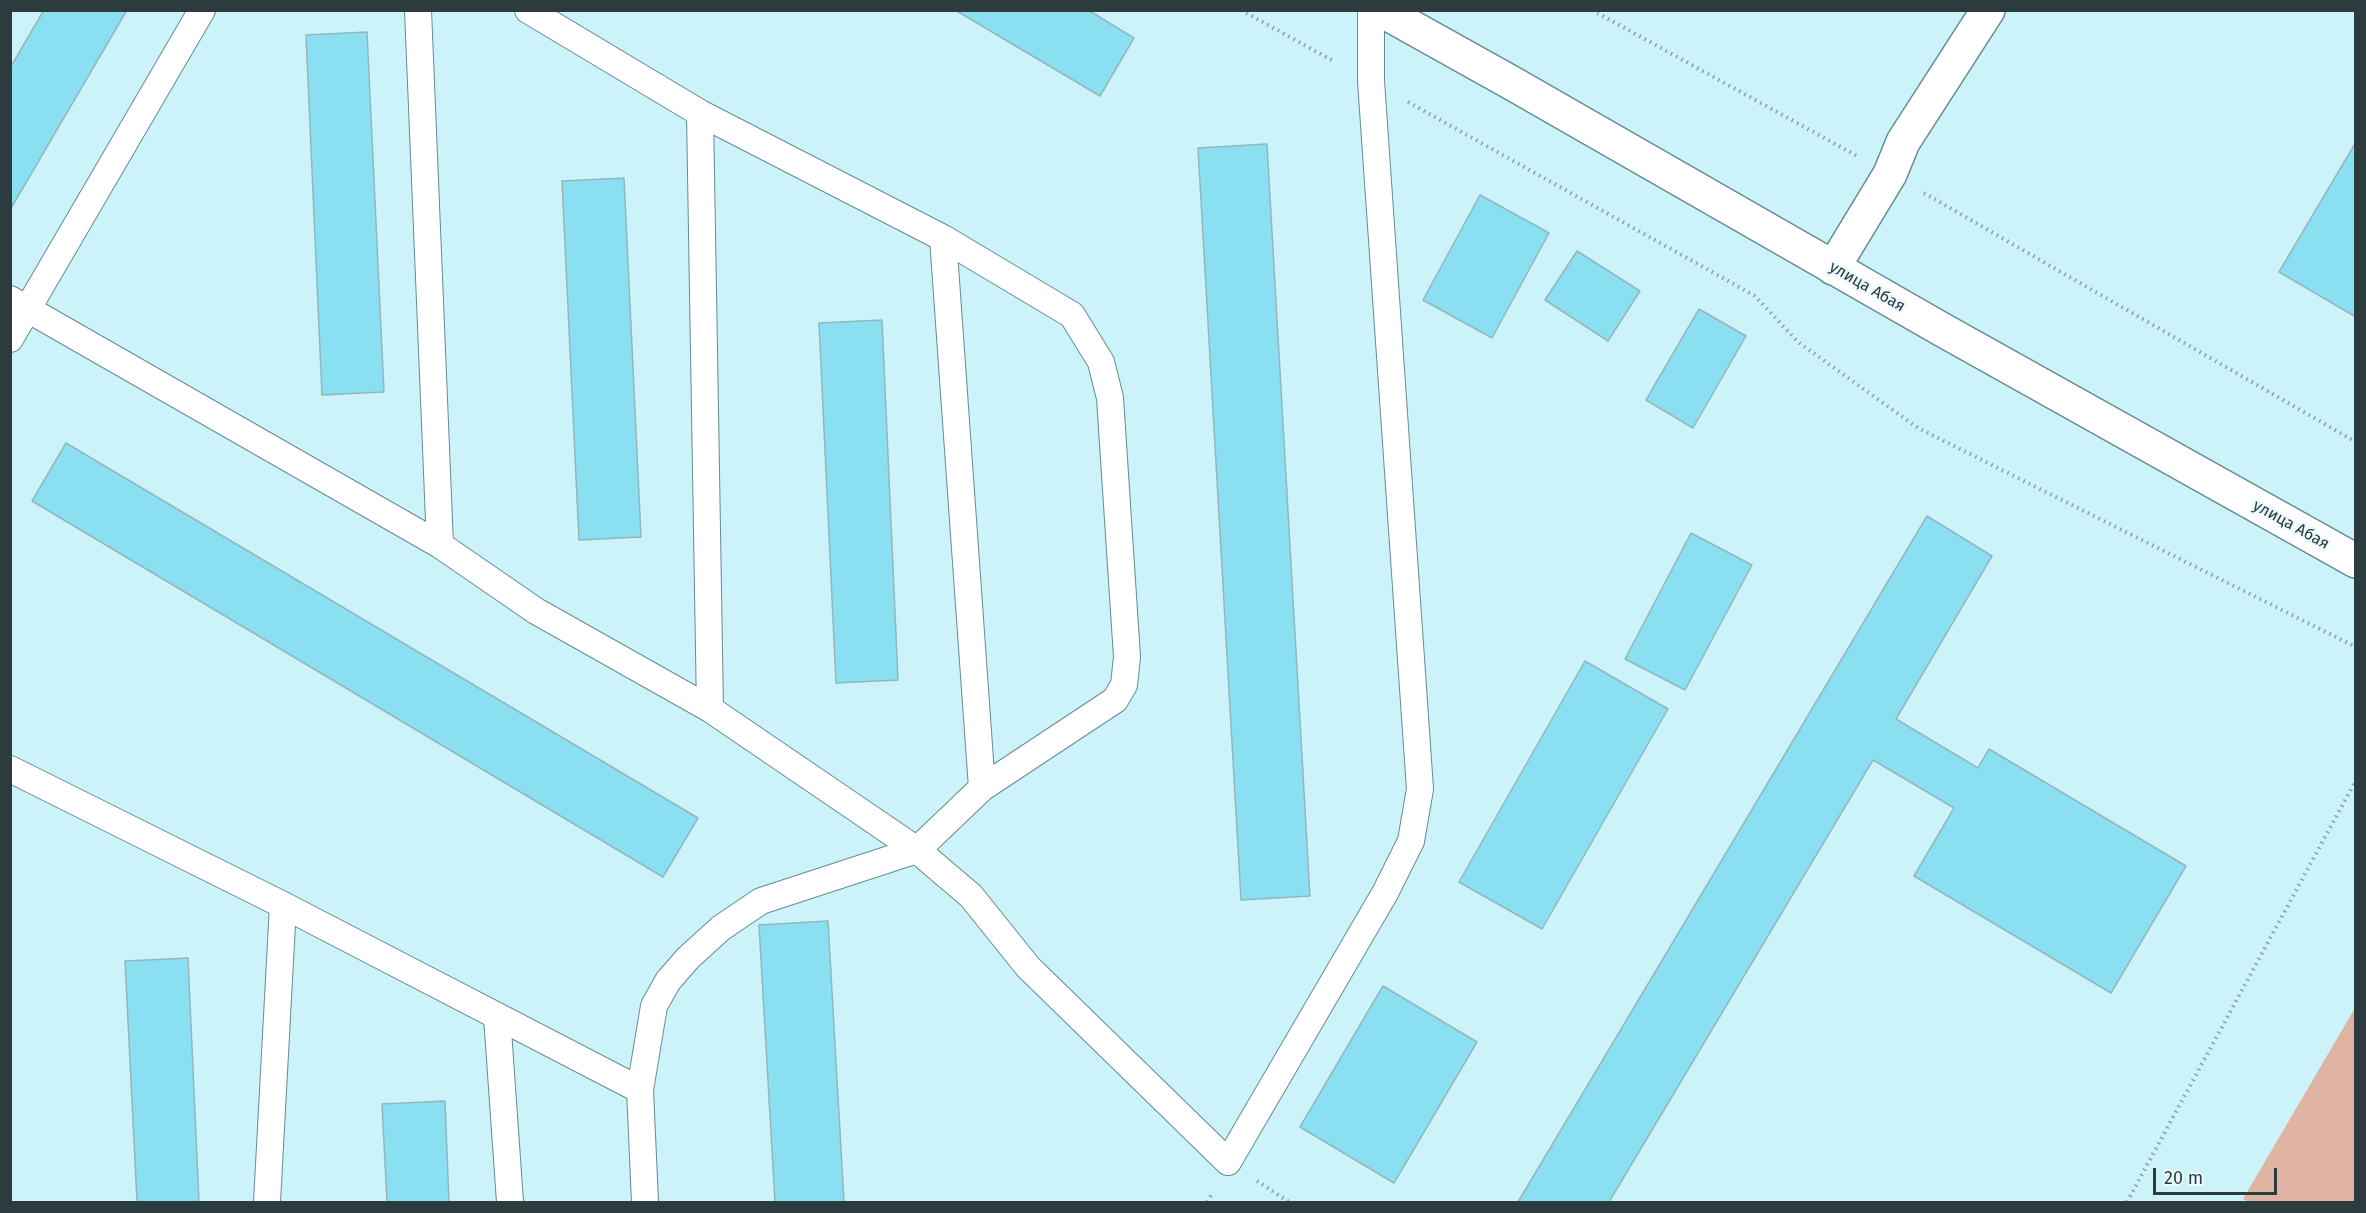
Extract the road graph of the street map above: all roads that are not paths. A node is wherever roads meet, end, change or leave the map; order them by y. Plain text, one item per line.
1 (202, 10) edge
2 (418, 10) edge
3 (528, 10) edge
4 (1371, 10) edge
5 (1381, 10) edge
6 (1988, 10) edge
7 (700, 113) junction
8 (943, 238) junction
9 (1833, 268) junction
10 (19, 303) edge
11 (10, 339) edge
12 (441, 545) junction
13 (2355, 561) edge
14 (710, 709) junction
15 (10, 769) edge
16 (982, 788) junction
17 (917, 850) junction
18 (283, 905) junction
19 (497, 1016) junction
20 (640, 1090) junction
21 (267, 1203) edge
22 (510, 1203) edge
23 (645, 1203) edge

1 - 10 lane
2 - 12 lane
3 - 7 lane
4 - 17 lane
5 - 9 street, улица Абая
6 - 9 street
7 - 8 lane
7 - 14 lane
8 - 16 lane
8 - 16 lane
9 - 13 street, улица Абая
10 - 11 lane
10 - 12 lane
12 - 14 lane
14 - 17 lane
15 - 18 lane
16 - 17 lane
17 - 20 lane
18 - 19 lane
18 - 21 lane
19 - 20 lane
19 - 22 lane
20 - 23 lane

